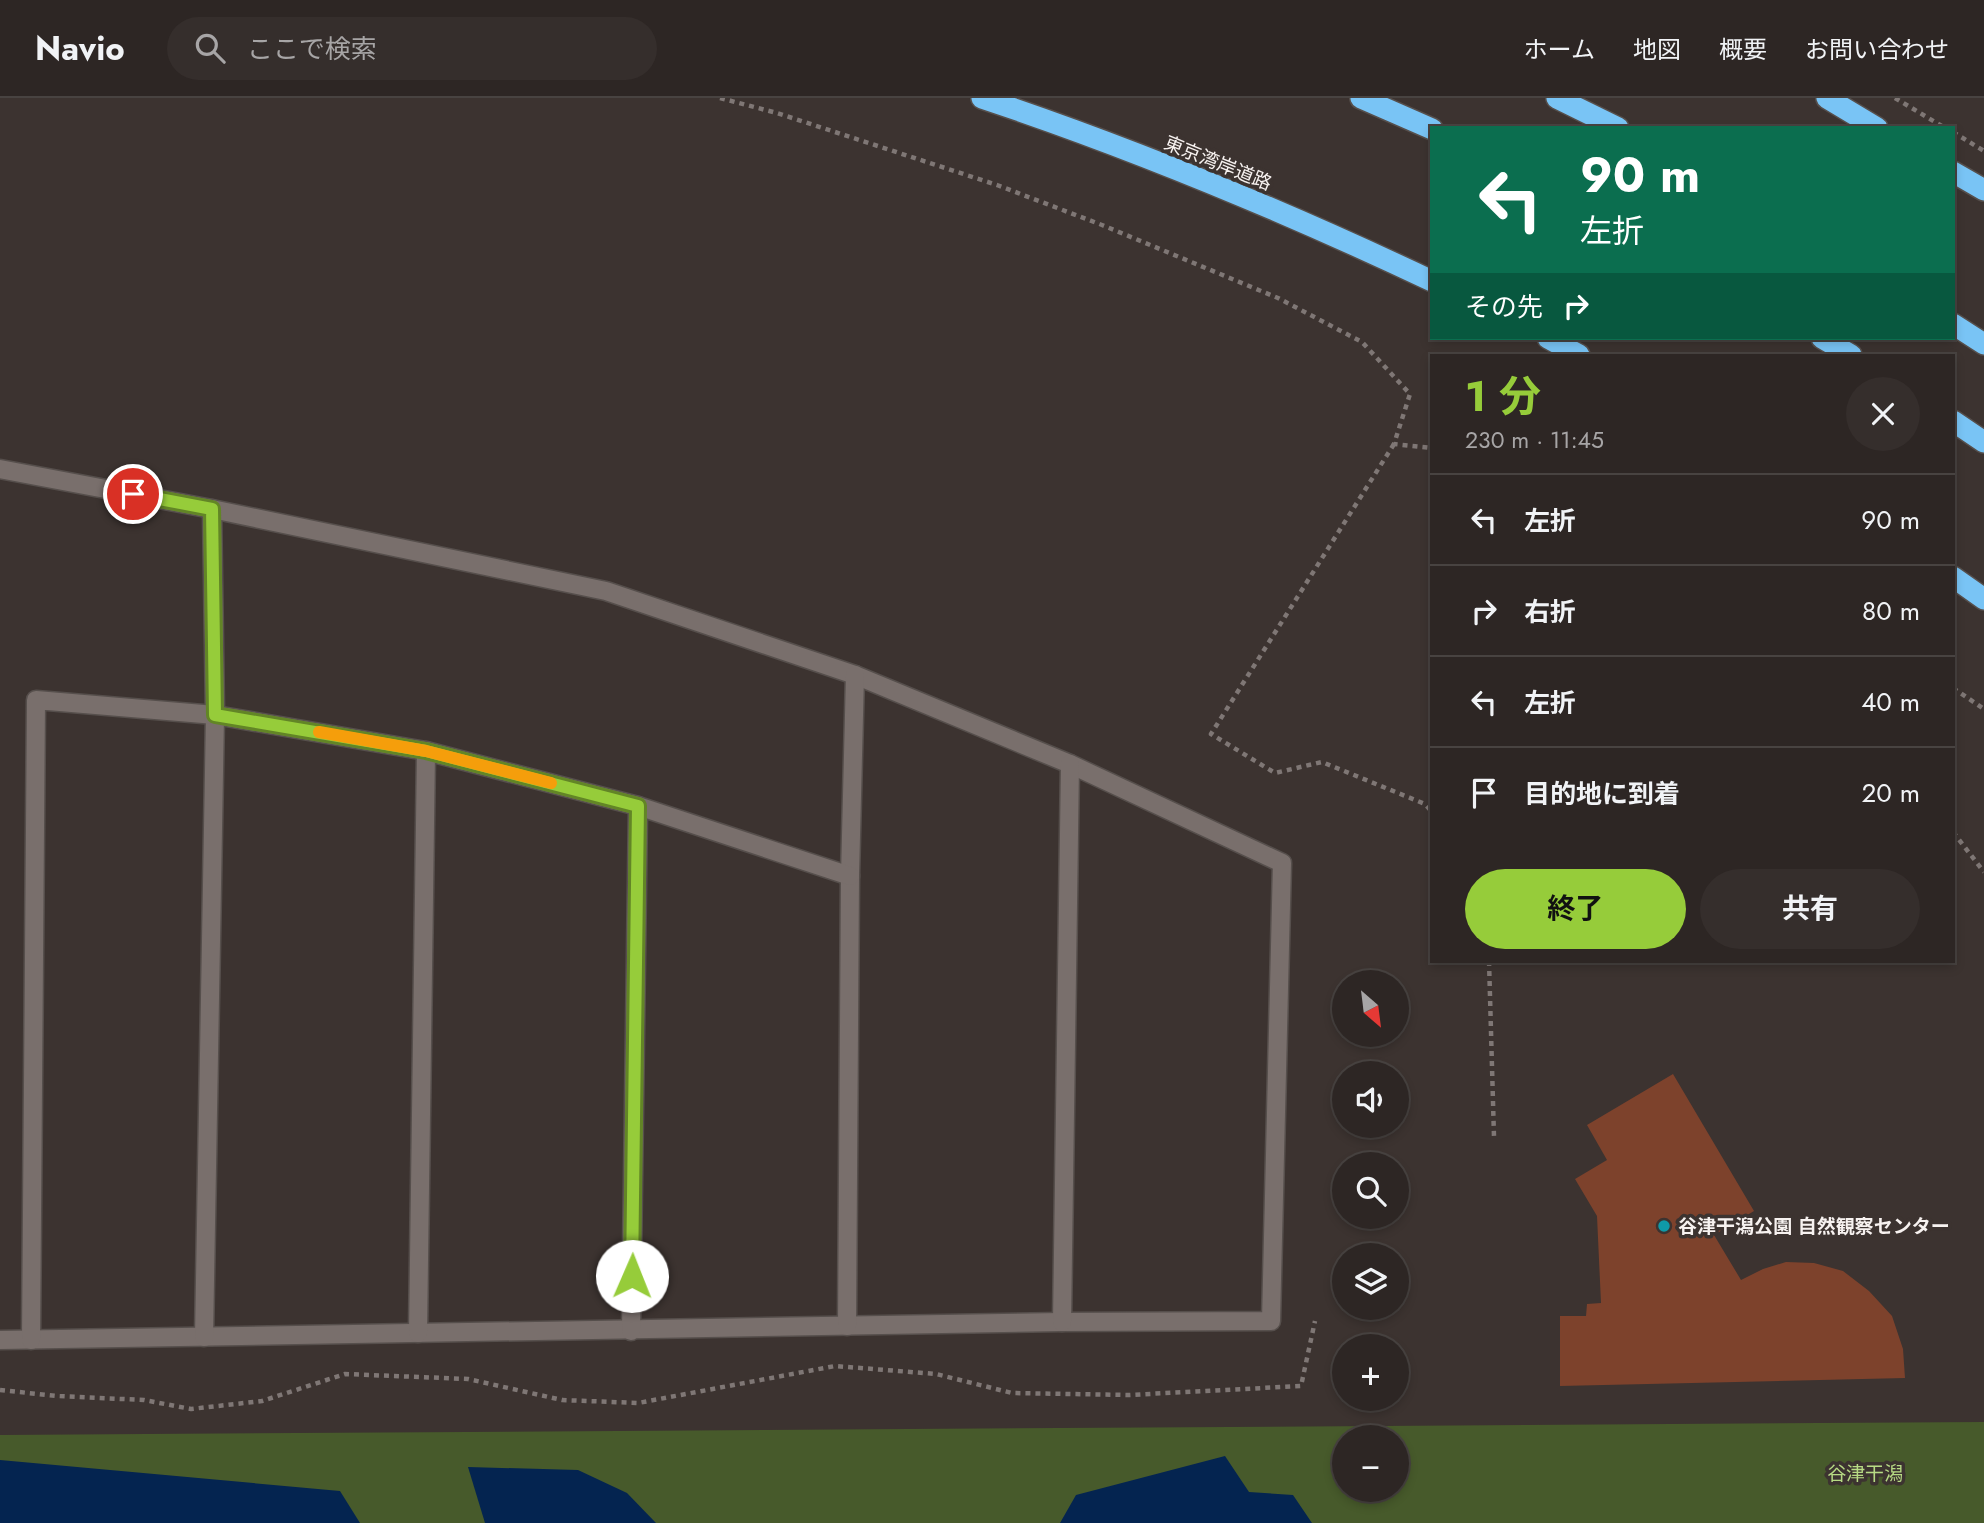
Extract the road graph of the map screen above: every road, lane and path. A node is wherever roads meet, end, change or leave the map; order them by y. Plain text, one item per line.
1 (720, 98) edge
2 (982, 98) edge
3 (1361, 98) edge
4 (1556, 98) edge
5 (1827, 98) edge
6 (1895, 98) edge
7 (1614, 126) edge
8 (1874, 126) edge
9 (1942, 126) edge
10 (1430, 128) edge
11 (1955, 133) edge
12 (1984, 151) edge
13 (1955, 173) edge
14 (1984, 190) edge
15 (1430, 280) edge
16 (1955, 325) edge
17 (1552, 340) edge
18 (1826, 340) edge
19 (1984, 344) edge
20 (1577, 354) edge
21 (1850, 354) edge
22 (1955, 422) edge
23 (1984, 442) edge
24 (1394, 444) junction
25 (1430, 448) edge
26 (0, 469) edge
27 (212, 509) junction
28 (1955, 576) edge
29 (1955, 577) edge
30 (1984, 593) edge
31 (1984, 599) edge
32 (855, 675) junction
33 (1955, 689) edge
34 (1984, 709) edge
35 (215, 715) junction
36 (426, 751) junction
37 (1070, 764) junction
38 (638, 806) junction
39 (1430, 810) edge
40 (1955, 835) edge
41 (1984, 872) edge
42 (850, 876) junction
43 (1489, 963) edge
44 (1494, 1137) dead end
45 (1315, 1321) dead end
46 (1062, 1322) junction
47 (848, 1326) junction
48 (631, 1331) junction
49 (418, 1333) junction
50 (204, 1337) junction
51 (0, 1340) edge
52 (31, 1340) junction
53 (0, 1390) edge

1 - 24 path
2 - 15 highway, 東京湾岸道路
3 - 10 highway
4 - 7 highway
5 - 8 highway
6 - 9 path
11 - 12 path
13 - 14 highway
16 - 19 highway
17 - 20 highway
18 - 21 highway
22 - 23 highway
24 - 25 path
24 - 39 path
26 - 27 street
27 - 32 street
27 - 35 street
28 - 30 highway
29 - 31 highway
32 - 37 street
32 - 42 street
33 - 34 path
35 - 36 street
35 - 50 street
35 - 52 street
36 - 38 street
36 - 49 street
37 - 46 street
37 - 46 street
38 - 42 street
38 - 48 street
40 - 41 path
42 - 47 street
43 - 44 path
45 - 53 path
46 - 47 street
47 - 48 street
48 - 49 street
49 - 50 street
50 - 52 street
51 - 52 street

